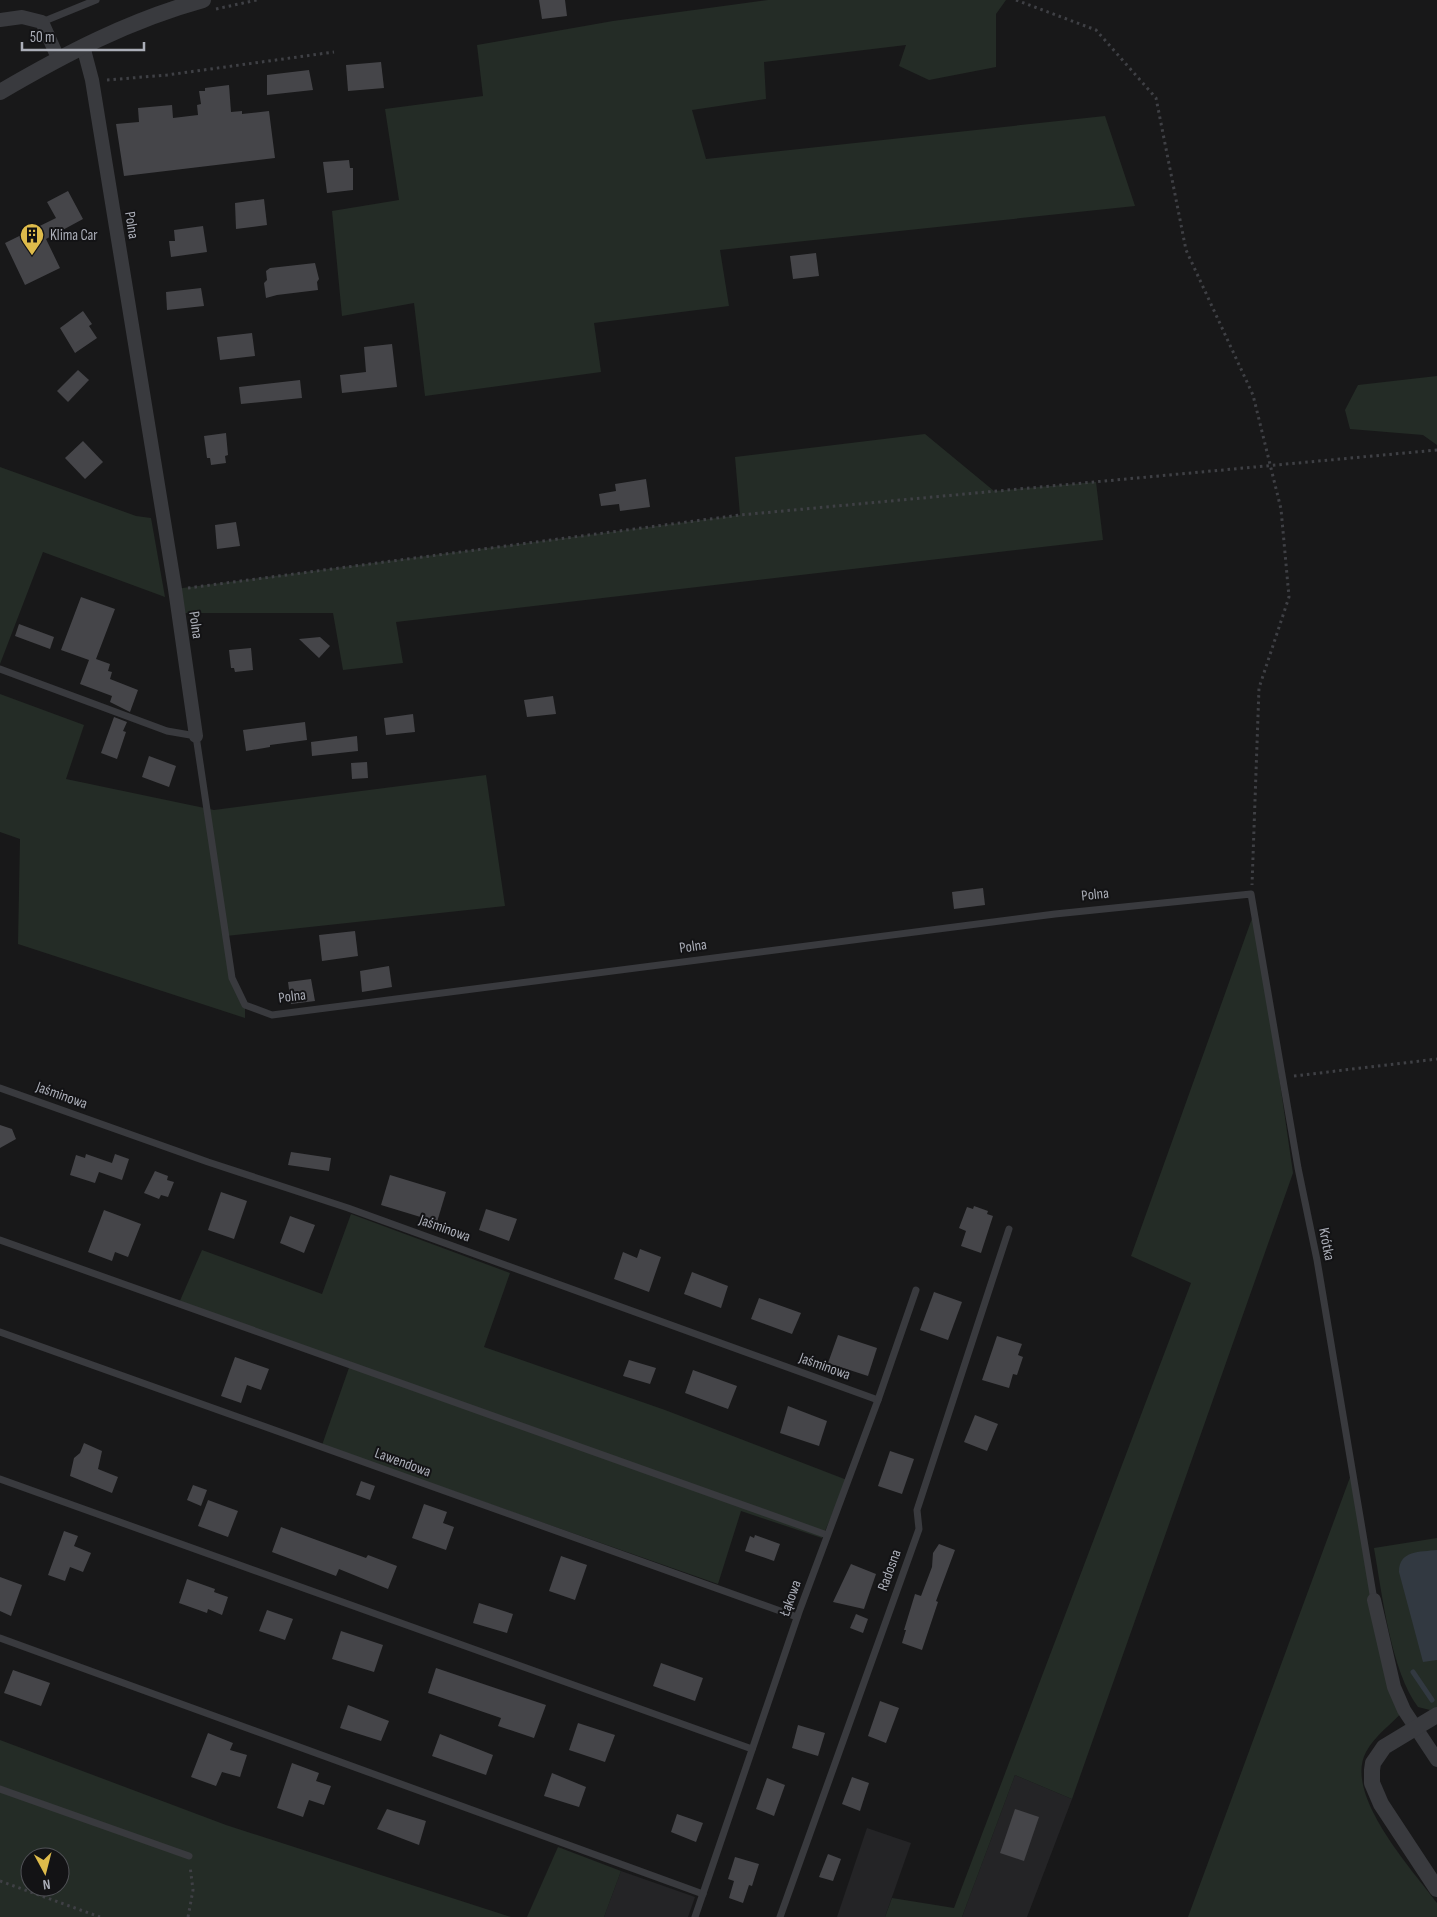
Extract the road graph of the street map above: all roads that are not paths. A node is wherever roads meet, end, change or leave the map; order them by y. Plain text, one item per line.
1 (96, 0) edge
2 (203, 0) edge
3 (0, 20) edge
4 (42, 22) junction
5 (83, 46) junction
6 (58, 58) junction
7 (0, 92) edge
8 (0, 669) edge
9 (196, 736) junction
10 (1251, 894) joint
11 (0, 1088) edge
12 (1009, 1229) dead end
13 (0, 1240) edge
14 (916, 1290) dead end
15 (0, 1332) edge
16 (878, 1400) junction
17 (0, 1479) edge
18 (827, 1535) junction
19 (1374, 1600) joint
20 (797, 1617) junction
21 (0, 1638) edge
22 (1437, 1715) edge
23 (1415, 1728) junction
24 (752, 1749) junction
25 (1437, 1760) edge
26 (0, 1789) edge
27 (189, 1856) road end
28 (1437, 1889) edge
29 (703, 1894) junction
30 (695, 1917) edge
31 (780, 1917) edge

1 - 4 lane
2 - 5 street
3 - 4 street
4 - 6 street
5 - 6 street
5 - 9 street, Polna
6 - 7 street
8 - 9 lane
9 - 10 lane, Polna
10 - 19 lane, Krótka
11 - 16 lane, Jaśminowa
12 - 31 lane, Radosna
13 - 18 lane
14 - 16 lane, Łąkowa
15 - 20 lane, Lawendowa
16 - 18 lane, Łąkowa
17 - 24 lane
18 - 20 lane, Łąkowa
19 - 23 street
20 - 24 lane, Łąkowa
21 - 29 lane
22 - 23 street
23 - 25 street
23 - 28 street
24 - 29 lane, Łąkowa
26 - 27 lane
29 - 30 lane, Łąkowa

